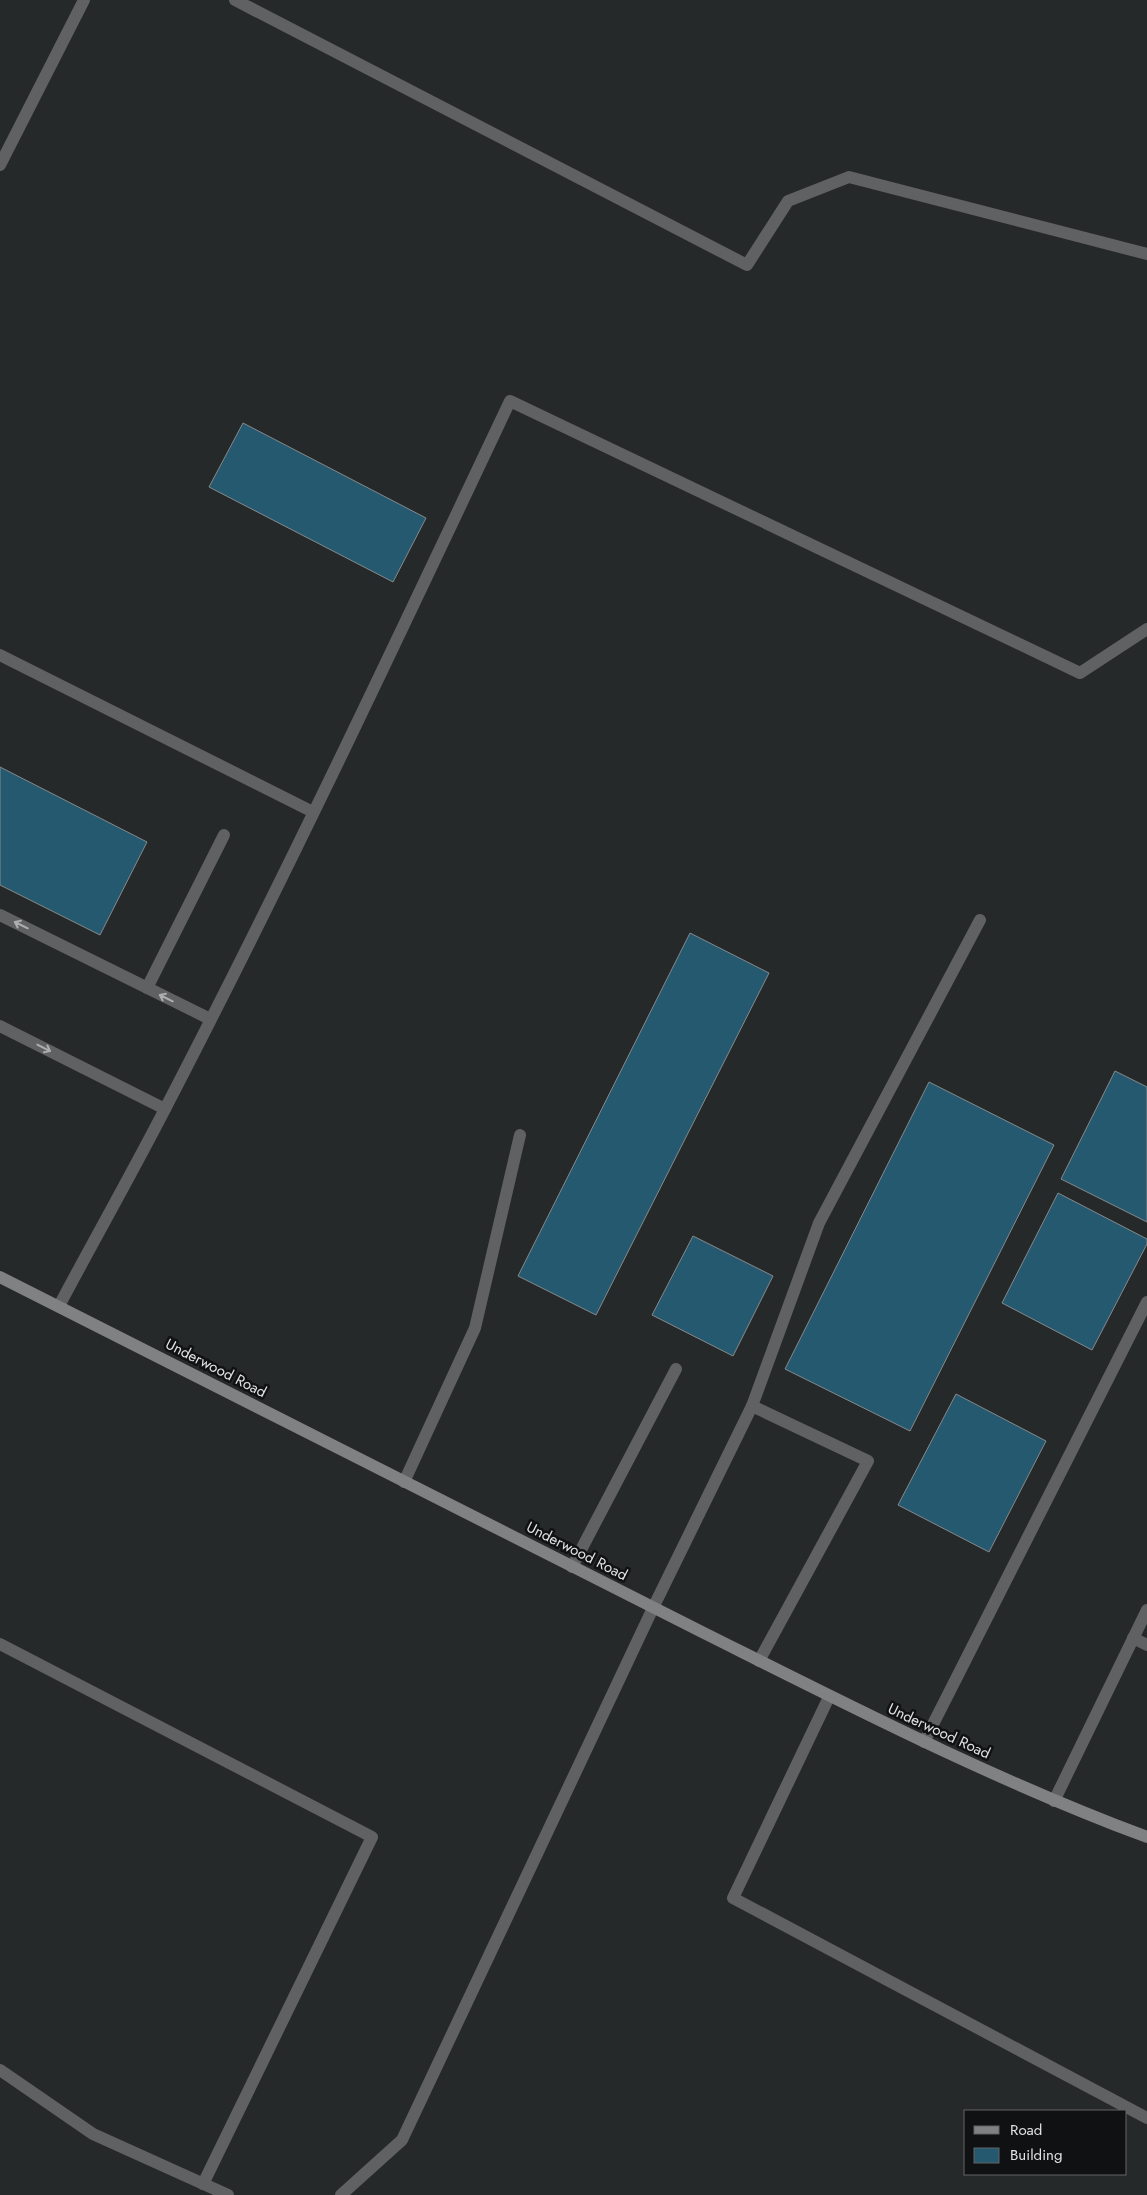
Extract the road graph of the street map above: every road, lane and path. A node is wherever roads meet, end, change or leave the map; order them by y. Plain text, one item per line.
1 (84, 0) edge
2 (235, 0) edge
3 (0, 165) edge
4 (1147, 254) edge
5 (1147, 629) edge
6 (0, 655) edge
7 (313, 812) junction
8 (224, 835) dead end
9 (0, 915) edge
10 (980, 920) dead end
11 (147, 988) junction
12 (210, 1019) junction
13 (0, 1026) edge
14 (165, 1109) junction
15 (520, 1135) dead end
16 (0, 1276) edge
17 (1147, 1302) edge
18 (59, 1306) junction
19 (676, 1369) dead end
20 (752, 1406) junction
21 (404, 1482) junction
22 (572, 1567) junction
23 (653, 1608) junction
24 (1147, 1610) edge
25 (1133, 1638) junction
26 (0, 1644) edge
27 (1147, 1645) edge
28 (759, 1661) junction
29 (829, 1697) junction
30 (924, 1742) junction
31 (1054, 1801) junction
32 (1147, 1837) edge
33 (0, 2070) edge
34 (1147, 2118) edge
35 (203, 2184) junction
36 (228, 2195) edge
37 (341, 2195) edge

1 - 3 lane
2 - 4 lane
5 - 7 lane
6 - 7 lane
7 - 12 lane
8 - 11 lane
11 -> 9 lane
10 - 20 lane
12 -> 11 lane
12 - 14 lane
13 -> 14 lane
14 - 18 lane
15 - 21 lane
16 - 18 main road, Underwood Road
17 - 30 lane
18 - 21 main road, Underwood Road
19 - 22 lane
20 - 23 lane
20 - 28 lane
21 - 22 main road, Underwood Road
22 - 23 main road, Underwood Road
23 - 28 main road, Underwood Road
23 - 37 lane
24 - 25 lane
25 - 27 lane
25 - 31 lane
26 - 35 lane
28 - 29 main road, Underwood Road
29 - 30 main road, Underwood Road
29 - 34 lane
30 - 31 main road, Underwood Road
31 - 32 main road, Underwood Road
33 - 35 lane
35 - 36 lane

